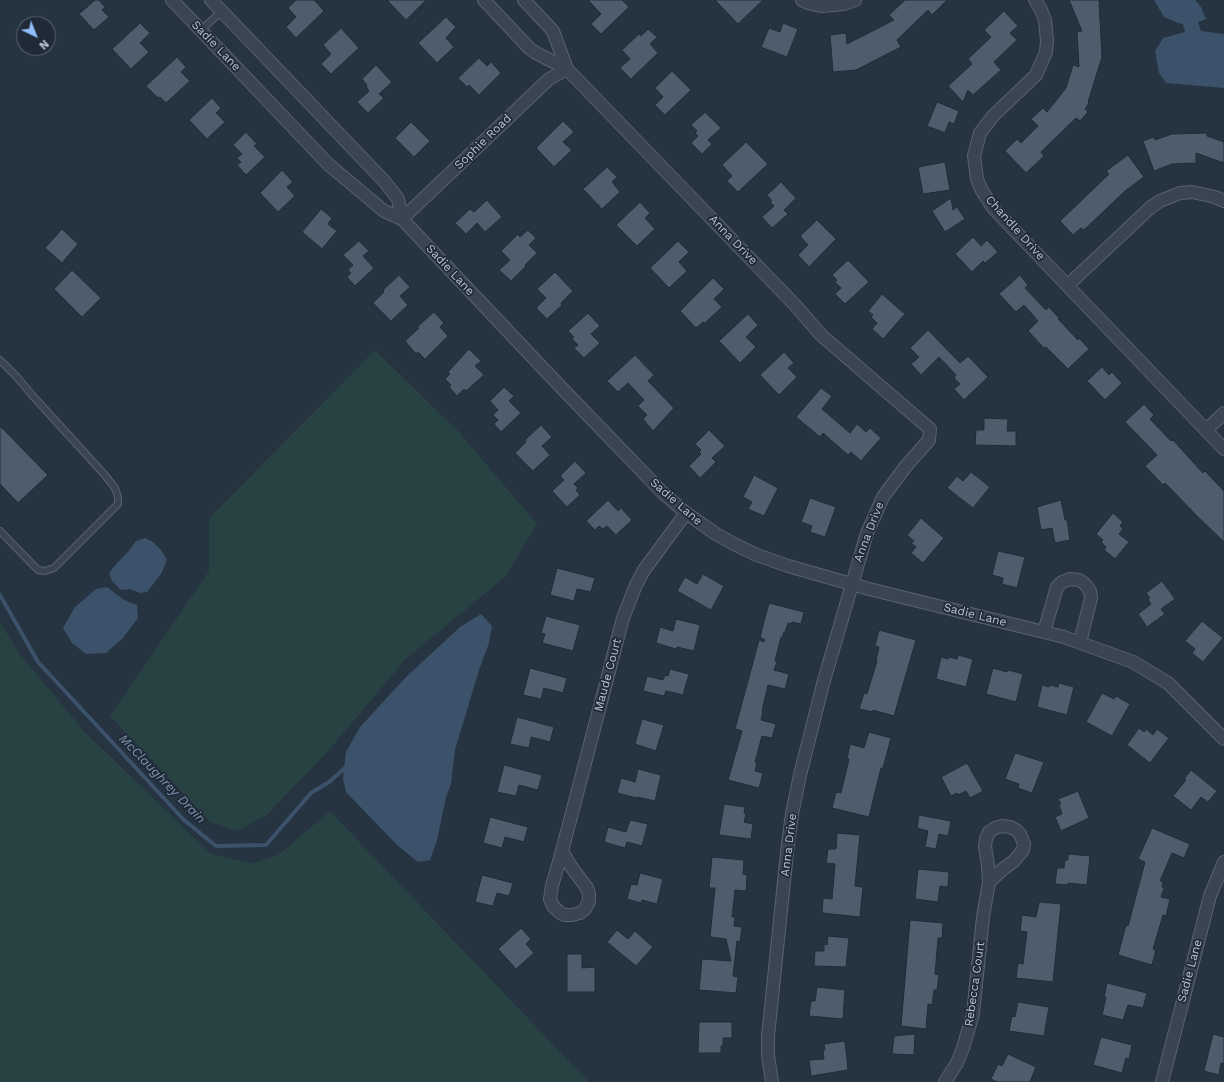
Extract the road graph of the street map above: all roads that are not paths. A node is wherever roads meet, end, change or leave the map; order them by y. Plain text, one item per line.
1 (172, 0) edge
2 (211, 0) edge
3 (484, 0) edge
4 (524, 0) edge
5 (802, 0) edge
6 (855, 0) edge
7 (1035, 0) edge
8 (222, 11) junction
9 (201, 30) junction
10 (568, 69) junction
11 (1224, 201) edge
12 (402, 219) junction
13 (1068, 285) junction
14 (0, 360) edge
15 (1224, 413) edge
16 (1206, 430) junction
17 (1224, 449) edge
18 (686, 513) junction
19 (0, 531) edge
20 (851, 584) junction
21 (1044, 632) junction
22 (1080, 642) junction
23 (1224, 739) edge
24 (562, 851) junction
25 (1224, 862) edge
26 (989, 882) dead end
27 (772, 1082) edge
28 (945, 1082) edge
29 (1162, 1082) edge

1 - 9 street, Sadie Lane
2 - 8 street
3 - 10 street, Anna Drive
4 - 10 street, Anna Drive
5 - 6 street
7 - 13 street, Chandle Drive
8 - 9 lane
8 - 12 street
9 - 12 street, Sadie Lane
10 - 12 street, Sophie Road
10 - 20 street, Anna Drive
11 - 13 street
12 - 18 street, Sadie Lane
13 - 16 street, Chandle Drive
14 - 19 lane
15 - 16 street
16 - 17 street, Chandle Drive
18 - 20 street, Sadie Lane
18 - 24 street, Maude Court
20 - 21 street, Sadie Lane
20 - 27 street, Anna Drive
21 - 22 street, Sadie Lane
21 - 22 street
22 - 23 street, Sadie Lane
24 - 24 street, Maude Court
25 - 29 street, Sadie Lane
26 - 28 street, Rebecca Court

